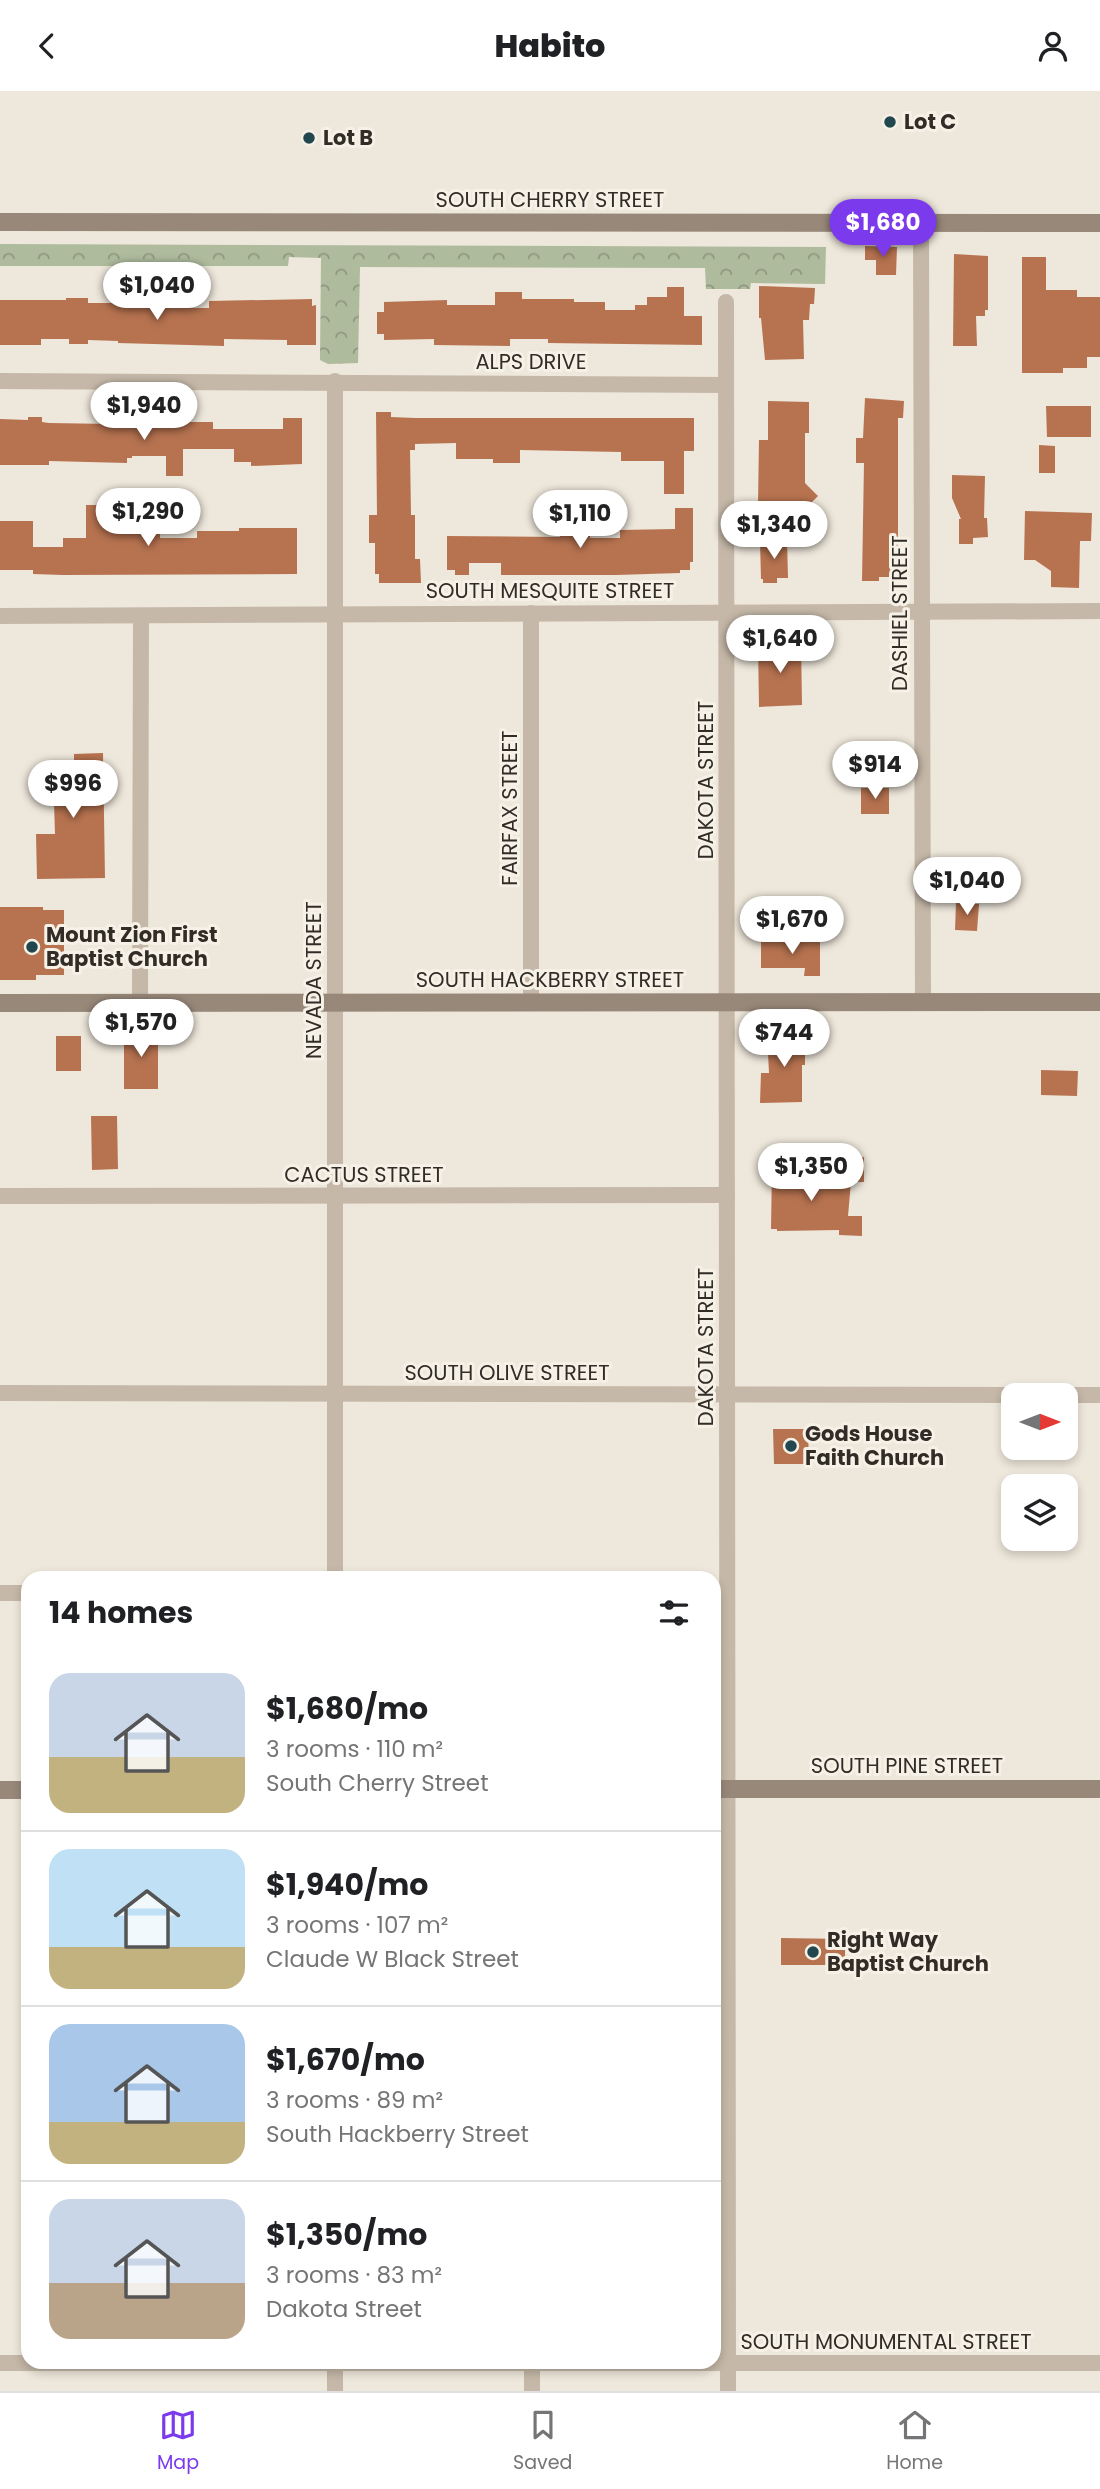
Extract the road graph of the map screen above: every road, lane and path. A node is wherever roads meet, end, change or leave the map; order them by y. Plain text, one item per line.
1 (0, 222) edge
2 (922, 223) junction
3 (1100, 223) edge
4 (726, 302) dead end
5 (0, 381) edge
6 (335, 381) junction
7 (726, 384) junction
8 (727, 611) junction
9 (1100, 611) edge
10 (921, 612) junction
11 (531, 613) junction
12 (335, 614) junction
13 (0, 616) edge
14 (141, 616) junction
15 (140, 1002) junction
16 (335, 1002) junction
17 (531, 1002) junction
18 (727, 1002) junction
19 (923, 1002) junction
20 (1100, 1002) edge
21 (0, 1003) edge
22 (727, 1195) junction
23 (0, 1196) edge
24 (335, 1196) junction
25 (0, 1393) edge
26 (335, 1394) junction
27 (727, 1394) junction
28 (1001, 1395) edge
29 (1078, 1395) edge
30 (1100, 1395) edge
31 (335, 1571) edge
32 (0, 1593) edge
33 (21, 1593) edge
34 (721, 1594) edge
35 (721, 1789) edge
36 (1100, 1789) edge
37 (0, 1790) edge
38 (21, 1790) edge
39 (0, 2363) edge
40 (21, 2363) edge
41 (721, 2363) edge
42 (728, 2363) junction
43 (1100, 2363) edge
44 (335, 2369) edge
45 (532, 2369) edge
46 (335, 2391) edge
47 (532, 2391) edge
48 (728, 2391) edge

1 - 2 street, SOUTH CHERRY STREET
2 - 3 street, SOUTH CHERRY STREET
2 - 10 street, DASHIEL STREET
4 - 7 street, DAKOTA STREET
5 - 6 street, ALPS DRIVE
6 - 7 street, ALPS DRIVE
6 - 12 street, NEVADA STREET
7 - 8 street, DAKOTA STREET
8 - 10 street, SOUTH MESQUITE STREET
8 - 11 street, SOUTH MESQUITE STREET
8 - 18 street, DAKOTA STREET
9 - 10 street, SOUTH MESQUITE STREET
10 - 19 street, DASHIEL STREET
11 - 12 street, SOUTH MESQUITE STREET
11 - 17 street, FAIRFAX STREET
12 - 14 street, SOUTH MESQUITE STREET
12 - 16 street, NEVADA STREET
13 - 14 street, SOUTH MESQUITE STREET
14 - 15 street
15 - 16 street, SOUTH HACKBERRY STREET
15 - 21 street, SOUTH HACKBERRY STREET
16 - 17 street, SOUTH HACKBERRY STREET
16 - 24 street, NEVADA STREET
17 - 18 street, SOUTH HACKBERRY STREET
18 - 19 street, SOUTH HACKBERRY STREET
18 - 22 street, DAKOTA STREET
19 - 20 street, SOUTH HACKBERRY STREET
22 - 24 street, CACTUS STREET
22 - 27 street, DAKOTA STREET
23 - 24 street, CACTUS STREET
24 - 26 street, NEVADA STREET
25 - 26 street, SOUTH OLIVE STREET
26 - 27 street, SOUTH OLIVE STREET
26 - 31 street, NEVADA STREET
27 - 28 street, SOUTH OLIVE STREET
27 - 34 street, DAKOTA STREET
29 - 30 street
32 - 33 street
34 - 35 street, DAKOTA STREET
35 - 36 street, SOUTH PINE STREET
35 - 42 street, DAKOTA STREET
37 - 38 street
39 - 40 street, SOUTH MONUMENTAL STREET
41 - 42 street, SOUTH MONUMENTAL STREET
42 - 43 street, SOUTH MONUMENTAL STREET
42 - 48 street, DAKOTA STREET
44 - 46 street
45 - 47 street

